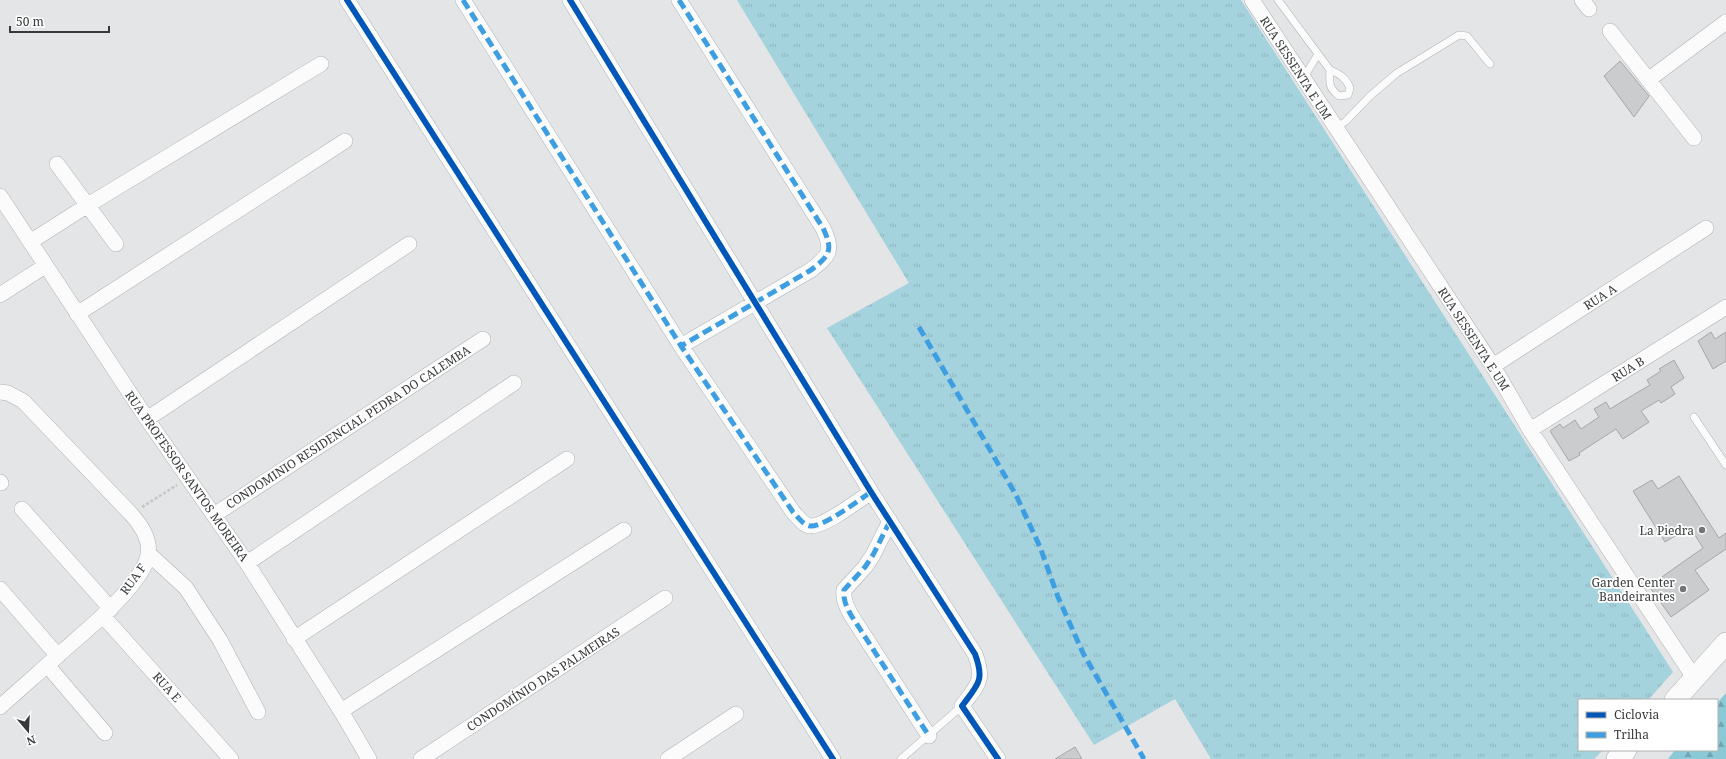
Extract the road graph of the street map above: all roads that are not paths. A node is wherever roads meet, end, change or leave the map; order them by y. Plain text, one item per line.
1 (347, 0) edge
2 (463, 0) edge
3 (570, 0) edge
4 (679, 0) edge
5 (1252, 0) edge
6 (1278, 0) edge
7 (1726, 22) edge
8 (1610, 31) dead end
9 (1318, 54) junction
10 (321, 64) dead end
11 (1490, 64) dead end
12 (1330, 70) dead end
13 (1302, 79) junction
14 (1648, 80) junction
15 (1335, 129) junction
16 (1694, 138) dead end
17 (345, 140) dead end
18 (57, 164) dead end
19 (0, 196) edge
20 (88, 205) junction
21 (1706, 228) dead end
22 (30, 242) junction
23 (116, 244) dead end
24 (409, 244) dead end
25 (45, 266) junction
26 (0, 295) edge
27 (755, 304) junction
28 (1726, 307) edge
29 (77, 314) junction
30 (483, 339) dead end
31 (681, 346) junction
32 (1493, 366) junction
33 (514, 383) dead end
34 (0, 392) edge
35 (1694, 417) dead end
36 (146, 419) junction
37 (1530, 430) junction
38 (567, 459) dead end
39 (1726, 465) edge
40 (871, 492) junction
41 (22, 509) dead end
42 (214, 515) junction
43 (890, 521) junction
44 (624, 530) dead end
45 (149, 554) junction
46 (247, 563) junction
47 (0, 589) edge
48 (665, 598) dead end
49 (107, 612) junction
50 (294, 639) junction
51 (1726, 643) edge
52 (52, 660) junction
53 (1695, 679) junction
54 (1676, 699) edge
55 (1, 704) edge
56 (962, 706) junction
57 (341, 711) junction
58 (258, 712) dead end
59 (736, 714) dead end
60 (105, 733) dead end
61 (929, 736) junction
62 (1625, 751) edge
63 (231, 759) edge
64 (369, 759) edge
65 (421, 759) edge
66 (668, 759) edge
67 (832, 759) edge
68 (901, 759) edge
69 (998, 759) edge
70 (1617, 759) edge

1 - 67 street
2 - 31 street
3 - 27 street
4 - 27 street
5 - 13 street, RUA SESSENTA E UM
6 - 9 lane
7 - 14 street
8 - 14 street
9 - 12 lane
9 - 13 lane
10 - 20 street
11 - 15 lane
13 - 15 street, RUA SESSENTA E UM
14 - 16 street
15 - 32 street, RUA SESSENTA E UM
17 - 29 street
18 - 20 street
19 - 22 street, RUA PROFESSOR SANTOS MOREIRA
20 - 22 street
20 - 23 street
21 - 32 street, RUA A
22 - 25 street, RUA PROFESSOR SANTOS MOREIRA
24 - 36 street
25 - 26 street
25 - 29 street, RUA PROFESSOR SANTOS MOREIRA
27 - 31 street
27 - 40 street
28 - 37 street, RUA B
29 - 36 street, RUA PROFESSOR SANTOS MOREIRA
30 - 42 street, CONDOMINIO RESIDENCIAL PEDRA DO CALEMBA
31 - 40 street
32 - 37 street, RUA SESSENTA E UM
33 - 46 street
34 - 45 street, RUA F
35 - 39 lane
36 - 42 street, RUA PROFESSOR SANTOS MOREIRA
37 - 53 street, RUA SESSENTA E UM
38 - 50 street
40 - 43 street
41 - 49 street, RUA E
42 - 46 street, RUA PROFESSOR SANTOS MOREIRA
43 - 56 street
43 - 61 street
44 - 57 street
45 - 49 street, RUA F
45 - 58 street
46 - 50 street, RUA PROFESSOR SANTOS MOREIRA
47 - 52 street
48 - 65 street, CONDOMÍNIO DAS PALMEIRAS
49 - 52 street, RUA F
49 - 63 street, RUA E
50 - 57 street, RUA PROFESSOR SANTOS MOREIRA
51 - 53 main road
52 - 55 street, RUA F
52 - 60 street
53 - 54 main road
56 - 61 lane
56 - 69 street
57 - 64 street, RUA PROFESSOR SANTOS MOREIRA
59 - 66 street
61 - 68 lane
62 - 70 main road

